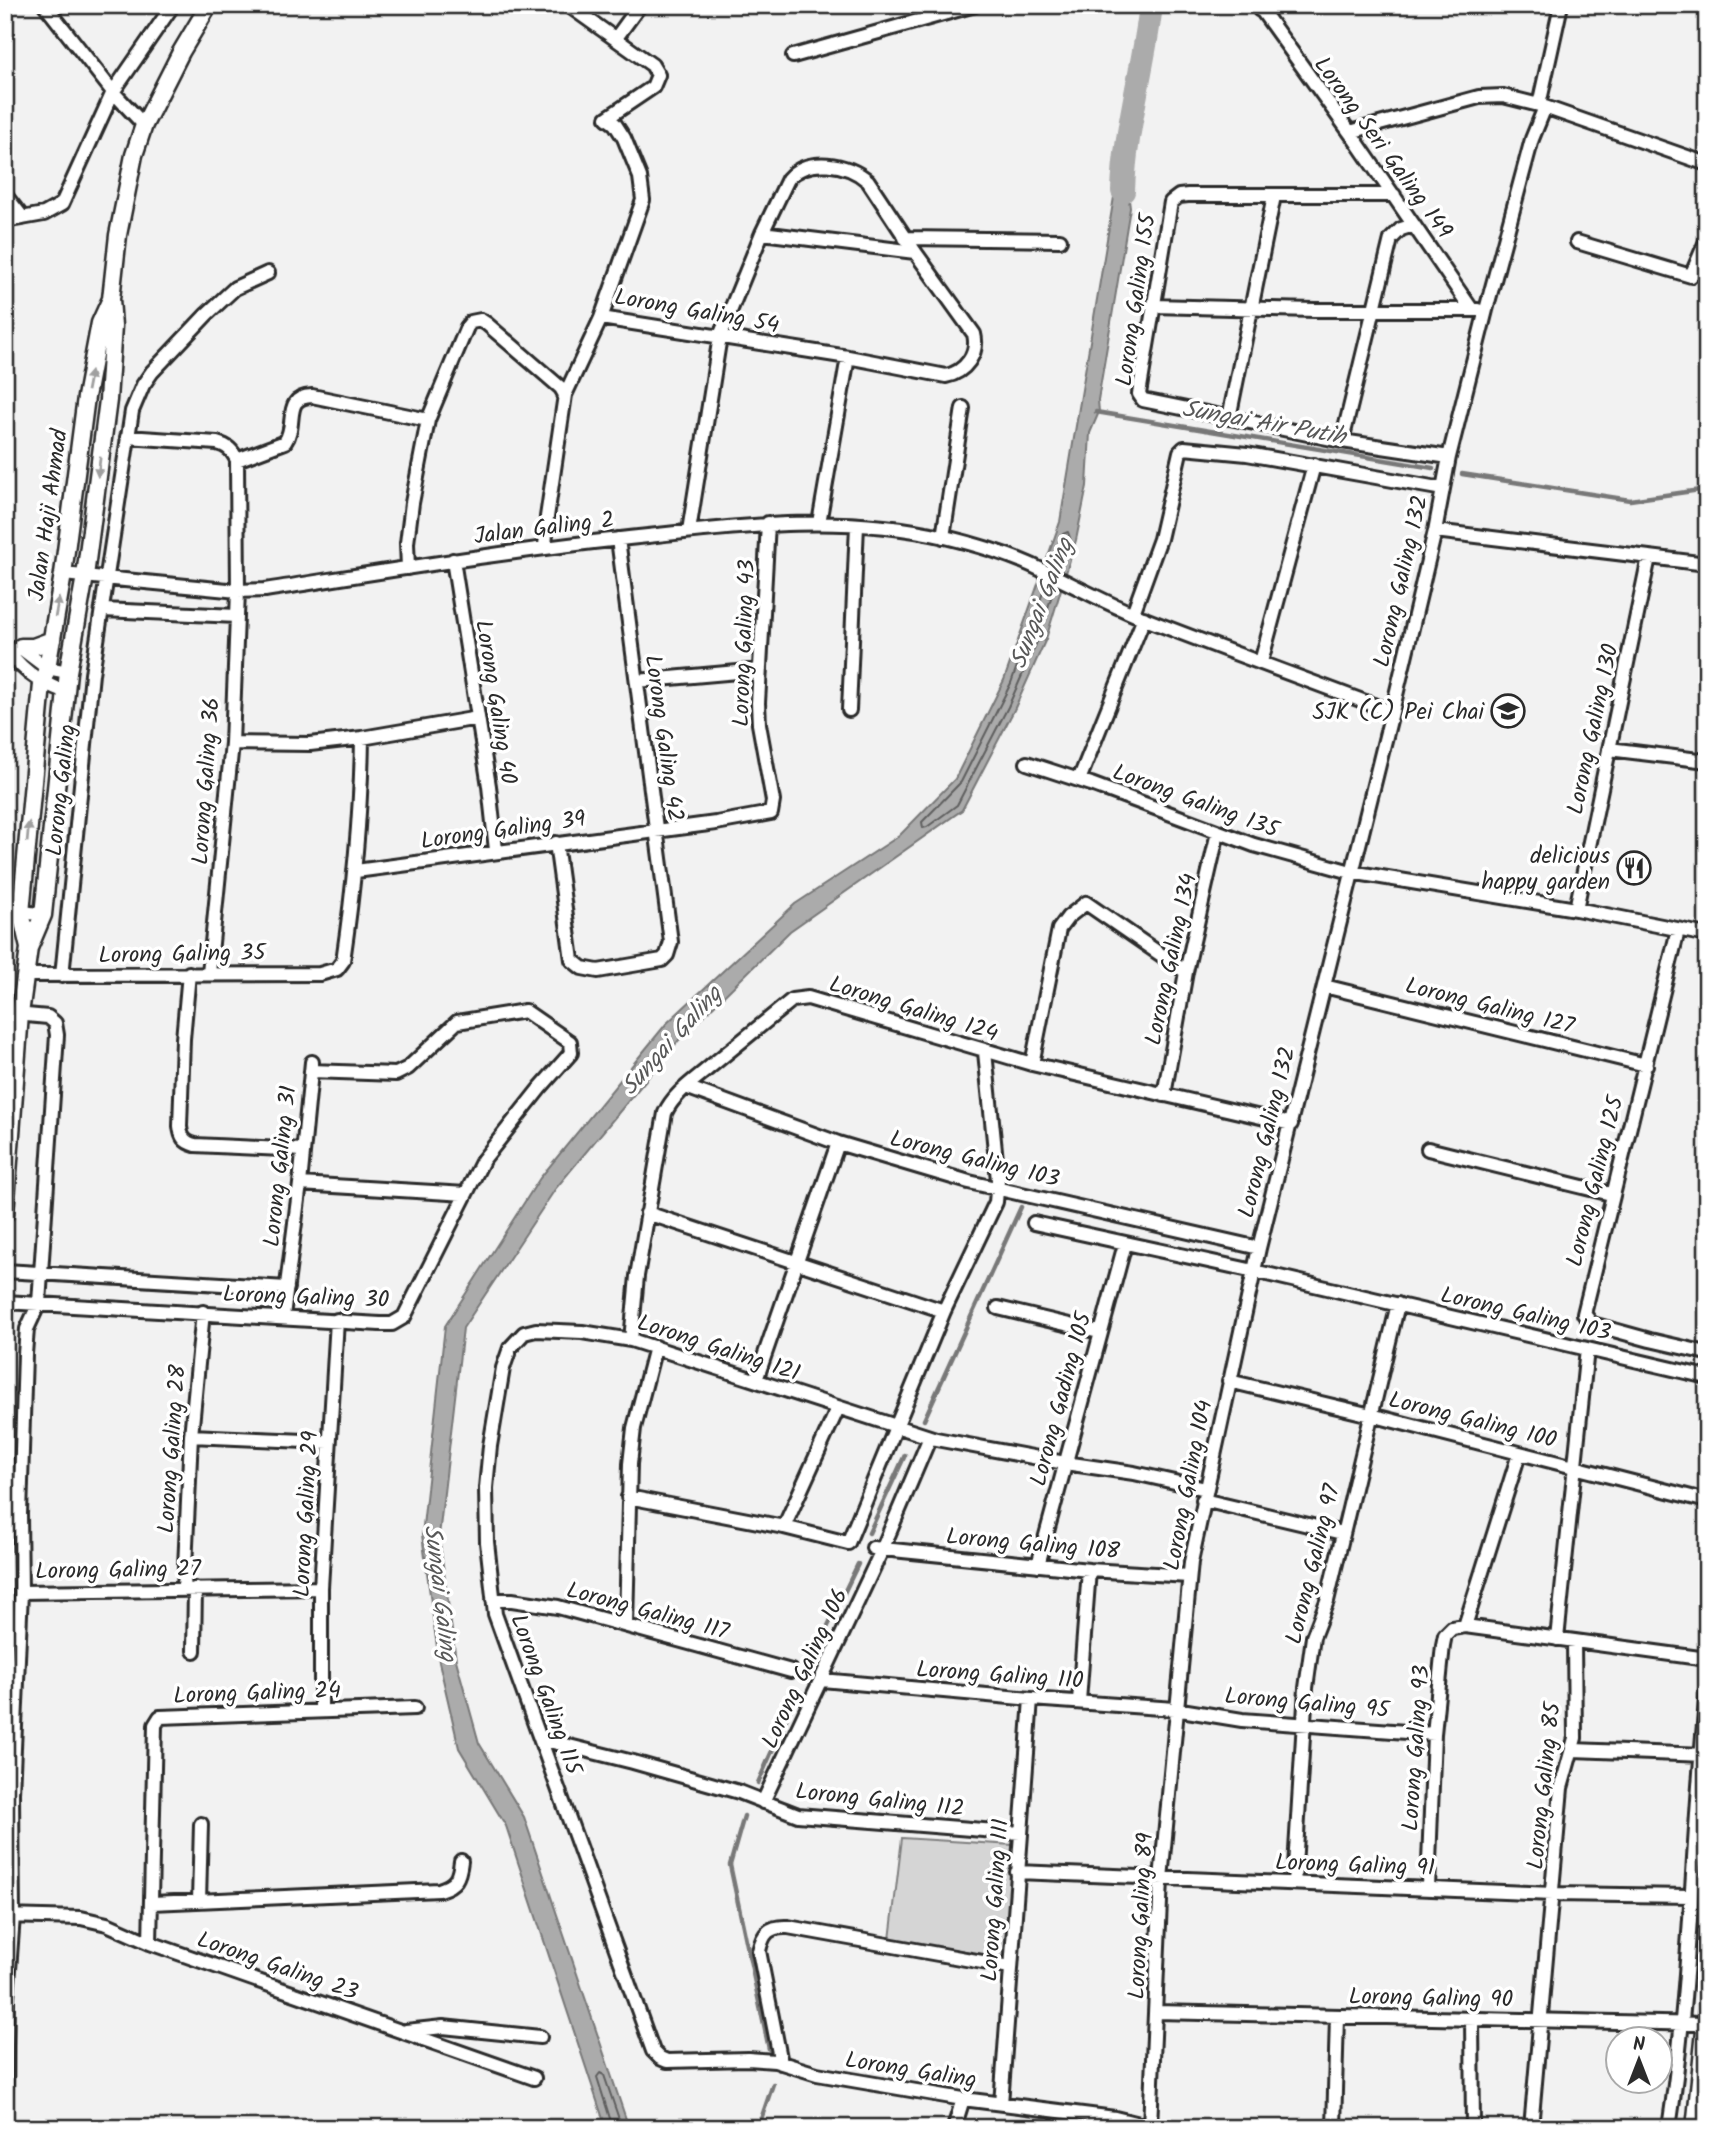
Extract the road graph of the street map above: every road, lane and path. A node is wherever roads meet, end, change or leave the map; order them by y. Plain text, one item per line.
1 (45, 5) edge
2 (173, 5) edge
3 (209, 5) edge
4 (568, 5) edge
5 (640, 5) edge
6 (975, 5) edge
7 (1278, 5) edge
8 (1561, 5) edge
9 (1259, 8) edge
10 (616, 38) junction
11 (793, 56) dead end
12 (113, 92) junction
13 (1542, 106) junction
14 (144, 125) junction
15 (1350, 132) junction
16 (1707, 164) edge
17 (5, 195) edge
18 (1394, 195) junction
19 (1274, 196) junction
20 (23, 218) junction
21 (5, 221) edge
22 (1414, 225) junction
23 (762, 233) junction
24 (905, 238) junction
25 (1707, 239) edge
26 (1060, 240) dead end
27 (1577, 242) dead end
28 (915, 252) junction
29 (268, 273) dead end
30 (111, 299) junction
31 (1153, 306) junction
32 (1250, 309) junction
33 (1375, 310) junction
34 (1479, 310) junction
35 (601, 318) junction
36 (720, 336) junction
37 (848, 356) junction
38 (565, 395) junction
39 (963, 408) dead end
40 (1229, 418) junction
41 (428, 420) junction
42 (127, 437) junction
43 (1342, 441) junction
44 (1449, 457) junction
45 (237, 460) junction
46 (1314, 465) junction
47 (1443, 489) junction
48 (768, 523) junction
49 (820, 523) junction
50 (857, 525) junction
51 (689, 531) junction
52 (1435, 531) junction
53 (943, 537) junction
54 (618, 539) junction
55 (545, 548) junction
56 (1649, 557) junction
57 (453, 560) junction
58 (1707, 564) edge
59 (408, 568) junction
60 (63, 574) junction
61 (85, 576) junction
62 (107, 579) junction
63 (238, 591) junction
64 (103, 610) junction
65 (236, 616) junction
66 (1138, 616) junction
67 (52, 640) junction
68 (11, 645) edge
69 (1261, 662) junction
70 (47, 668) junction
71 (760, 670) junction
72 (68, 672) junction
73 (637, 681) junction
74 (42, 684) junction
75 (66, 692) junction
76 (849, 710) dead end
77 (1392, 712) junction
78 (478, 718) junction
79 (362, 738) junction
80 (232, 743) junction
81 (1609, 748) junction
82 (1707, 761) edge
83 (1027, 763) dead end
84 (1079, 780) junction
85 (657, 829) junction
86 (1219, 832) junction
87 (555, 843) junction
88 (496, 850) junction
89 (356, 871) junction
90 (1351, 872) junction
91 (1576, 909) junction
92 (13, 911) edge
93 (43, 915) junction
94 (1678, 930) junction
95 (1707, 935) edge
96 (29, 948) junction
97 (1186, 972) junction
98 (189, 973) junction
99 (209, 973) junction
100 (26, 975) junction
101 (62, 976) junction
102 (1324, 986) junction
103 (13, 1014) edge
104 (570, 1042) joint
105 (985, 1052) junction
106 (1031, 1064) junction
107 (1646, 1065) junction
108 (687, 1087) junction
109 (1164, 1095) junction
110 (1291, 1124) junction
111 (838, 1143) junction
112 (1429, 1149) dead end
113 (303, 1150) junction
114 (300, 1184) junction
115 (998, 1190) junction
116 (467, 1194) junction
117 (1611, 1194) junction
118 (647, 1213) junction
119 (5, 1214) edge
120 (1034, 1223) dead end
121 (1125, 1244) junction
122 (1259, 1248) junction
123 (797, 1262) junction
124 (5, 1271) edge
125 (1254, 1271) junction
126 (40, 1273) junction
127 (287, 1288) junction
128 (5, 1302) edge
129 (39, 1303) junction
130 (1398, 1304) junction
131 (998, 1308) dead end
132 (944, 1311) junction
133 (203, 1312) junction
134 (283, 1316) junction
135 (337, 1320) junction
136 (1099, 1332) junction
137 (524, 1333) joint
138 (631, 1340) junction
139 (655, 1347) junction
140 (1587, 1349) junction
141 (1707, 1353) edge
142 (1707, 1377) edge
143 (756, 1380) junction
144 (1229, 1381) junction
145 (838, 1408) junction
146 (1371, 1415) junction
147 (897, 1428) junction
148 (191, 1436) junction
149 (930, 1437) junction
150 (329, 1442) junction
151 (1519, 1454) junction
152 (1065, 1463) junction
153 (1575, 1466) junction
154 (1205, 1495) junction
155 (628, 1497) junction
156 (1707, 1501) edge
157 (784, 1527) junction
158 (1342, 1534) junction
159 (877, 1549) junction
160 (1038, 1565) junction
161 (1089, 1570) junction
162 (1189, 1576) junction
163 (321, 1588) junction
164 (190, 1589) junction
165 (21, 1592) junction
166 (492, 1600) junction
167 (626, 1624) junction
168 (1465, 1626) junction
169 (1557, 1639) junction
170 (1574, 1641) junction
171 (194, 1651) dead end
172 (1707, 1659) edge
173 (791, 1671) dead end
174 (822, 1680) junction
175 (1707, 1692) edge
176 (1031, 1699) junction
177 (1079, 1701) junction
178 (415, 1708) dead end
179 (1175, 1709) junction
180 (321, 1710) junction
181 (1304, 1724) junction
182 (1434, 1734) junction
183 (541, 1739) junction
184 (1573, 1750) junction
185 (1704, 1755) edge
186 (764, 1802) junction
187 (201, 1824) dead end
188 (1020, 1833) junction
189 (461, 1861) dead end
190 (1017, 1872) junction
191 (1161, 1879) junction
192 (1294, 1883) junction
193 (1428, 1888) junction
194 (1553, 1894) junction
195 (1691, 1896) junction
196 (199, 1901) junction
197 (152, 1903) junction
198 (9, 1916) edge
199 (150, 1943) junction
200 (1010, 1967) junction
201 (1156, 2012) junction
202 (1337, 2016) junction
203 (1472, 2018) junction
204 (1706, 2018) edge
205 (1540, 2019) junction
206 (1683, 2023) junction
207 (402, 2031) junction
208 (540, 2037) dead end
209 (660, 2058) joint
210 (781, 2063) junction
211 (534, 2078) dead end
212 (5, 2094) edge
213 (963, 2099) junction
214 (1001, 2104) junction
215 (1127, 2124) edge
216 (1153, 2127) edge
217 (954, 2128) edge
218 (1334, 2128) edge
219 (1473, 2128) edge
220 (1531, 2128) edge
221 (1669, 2128) edge
222 (1695, 2128) edge

1 - 12 street
2 - 12 street
3 - 14 street, Jalan Haji Ahmad
4 - 10 street
5 - 10 street
6 - 11 street
7 - 9 street
8 - 13 street, Lorong Galing 132
9 - 15 street, Lorong Seri Galing 149
10 - 35 street, Lorong Galing 54
12 - 14 street
12 - 20 street
13 - 15 street
13 - 16 street
13 - 34 street, Lorong Galing 132
14 - 30 street, Jalan Haji Ahmad
15 - 18 street, Lorong Seri Galing 149
17 - 20 street
18 - 19 street, Lorong Galing 155
18 - 22 street, Lorong Seri Galing 149
19 - 31 street, Lorong Galing 155
19 - 32 street
20 - 21 street
22 - 33 street
22 - 34 street, Lorong Seri Galing 149
23 - 24 street
23 - 28 street
23 - 36 street
24 - 26 street
24 - 28 street
25 - 27 street
28 - 37 street, Lorong Galing 54
29 - 42 street, Lorong Galing
60 -> 30 street, Jalan Haji Ahmad
30 -> 61 street, Jalan Haji Ahmad
31 - 32 street
31 - 40 street, Lorong Galing 155
32 - 33 street
32 - 40 street
33 - 34 street
33 - 43 street
34 - 44 street, Lorong Galing 132
35 - 36 street, Lorong Galing 54
35 - 38 street
36 - 37 street, Lorong Galing 54
36 - 51 street
37 - 49 street
38 - 41 street
38 - 55 street
39 - 53 street
40 - 43 street, Lorong Galing 155
41 - 45 street
41 - 59 street
42 - 45 street
42 - 62 street, Lorong Galing
43 - 44 street, Lorong Galing 155
44 - 47 street, Lorong Galing 132
45 - 63 street, Lorong Galing 36
46 - 47 street
46 - 66 street
46 - 69 street
47 - 52 street, Lorong Galing 132
48 - 49 street, Jalan Galing 2
48 - 51 street, Jalan Galing 2
48 - 71 street, Lorong Galing 43
49 - 50 street, Jalan Galing 2
50 - 53 street, Jalan Galing 2
50 - 76 street
51 - 54 street, Jalan Galing 2
52 - 56 street
52 - 77 street, Lorong Galing 132
53 - 66 street, Jalan Galing 2
54 - 55 street, Jalan Galing 2
54 - 73 street, Lorong Galing 42
55 - 57 street, Jalan Galing 2
56 - 58 street
56 - 81 street, Lorong Galing 130
57 - 59 street, Jalan Galing 2
57 - 78 street, Lorong Galing 40
59 - 63 street, Jalan Galing 2
60 - 61 street, Jalan Galing 2
67 -> 60 street, Jalan Haji Ahmad
61 - 62 street, Jalan Galing 2
61 - 72 street, Jalan Haji Ahmad
62 - 63 street, Jalan Galing 2
62 - 64 street, Lorong Galing
63 - 65 street, Lorong Galing 36
64 - 65 street
64 - 101 street, Lorong Galing
65 - 80 street, Lorong Galing 36
66 - 69 street, Jalan Galing 2
66 - 84 street
67 - 68 street
67 - 70 street, Jalan Haji Ahmad
68 - 70 street
68 - 74 street
69 - 77 street, Jalan Galing 2
70 - 72 street
70 - 74 street, Jalan Haji Ahmad
71 - 73 street
71 - 85 street, Lorong Galing 43
72 - 75 street, Jalan Haji Ahmad
73 - 85 street, Lorong Galing 42
74 - 75 street
92 -> 74 street, Jalan Haji Ahmad
75 - 93 street, Jalan Haji Ahmad
77 - 90 street, Lorong Galing 132
78 - 79 street
78 - 88 street, Lorong Galing 40
79 - 80 street
79 - 89 street
80 - 99 street, Lorong Galing 36
81 - 82 street
81 - 91 street, Lorong Galing 130
83 - 84 street, Lorong Galing 135
84 - 86 street, Lorong Galing 135
85 - 87 street, Lorong Galing 39
85 - 87 street, Lorong Galing 42
86 - 90 street, Lorong Galing 135
86 - 97 street, Lorong Galing 134
87 - 88 street, Lorong Galing 39
88 - 89 street, Lorong Galing 39
89 - 99 street, Lorong Galing 35
90 - 91 street, Lorong Galing 135
90 - 102 street, Lorong Galing 132
91 - 94 street, Lorong Galing 135
92 - 93 street
92 - 96 street, Jalan Haji Ahmad
93 - 96 street, Jalan Haji Ahmad
94 - 95 street, Lorong Galing 135
94 - 107 street, Lorong Galing 125
96 - 100 street, Jalan Haji Ahmad
97 - 106 street
97 - 109 street, Lorong Galing 134
98 - 99 street, Lorong Galing 35
98 - 101 street, Lorong Galing 35
98 - 113 street
100 - 101 street, Lorong Galing 35
100 - 103 street, Jalan Haji Ahmad
102 - 107 street, Lorong Galing 127
102 - 110 street, Lorong Galing 132
103 - 119 street, Jalan Haji Ahmad
103 - 126 street, Lorong Galing 27
104 - 113 street, Lorong Galing 31
104 - 116 street, Lorong Galing 30
105 - 106 street, Lorong Galing 124
105 - 108 street, Lorong Galing 124
105 - 115 street
106 - 109 street, Lorong Galing 124
107 - 117 street, Lorong Galing 125
108 - 111 street, Lorong Galing 103
108 - 118 street, Lorong Galing 124
109 - 110 street, Lorong Galing 124
110 - 122 street, Lorong Galing 132
111 - 115 street, Lorong Galing 103
111 - 123 street
112 - 117 street
113 - 114 street, Lorong Galing 31
114 - 116 street
114 - 127 street, Lorong Galing 31
115 - 122 street, Lorong Galing 103
115 - 132 street
116 - 135 street, Lorong Galing 30
117 - 141 street, Lorong Galing 125
118 - 123 street
118 - 138 street, Lorong Galing 124
120 - 121 street, Lorong Galing 103
121 - 125 street, Lorong Galing 103
121 - 136 street, Lorong Gading 105
122 - 125 street, Lorong Galing 132
123 - 132 street
123 - 143 street
124 - 126 street, Lorong Galing 30
125 - 130 street, Lorong Galing 103
125 - 144 street, Lorong Galing 104
126 - 127 street, Lorong Galing 30
126 - 129 street, Lorong Galing 27
127 - 134 street, Lorong Galing 31
128 - 129 street, Lorong Galing 30
129 - 133 street, Lorong Galing 30
129 - 165 street, Lorong Galing 27
130 - 140 street, Lorong Galing 103
130 - 146 street, Lorong Galing 97
131 - 136 street
132 - 147 street
133 - 134 street, Lorong Galing 30
133 - 148 street, Lorong Galing 28
134 - 135 street, Lorong Galing 30
135 - 150 street, Lorong Galing 29
136 - 152 street, Lorong Gading 105
137 - 138 street, Lorong Galing 121
137 - 166 street, Lorong Galing 115
138 - 139 street, Lorong Galing 121
139 - 143 street, Lorong Galing 121
139 - 155 street
140 - 142 street, Lorong Galing 103
140 - 153 street
143 - 145 street, Lorong Galing 121
144 - 146 street, Lorong Galing 100
144 - 154 street, Lorong Galing 104
145 - 147 street, Lorong Galing 121
145 - 157 street
146 - 151 street, Lorong Galing 100
146 - 158 street, Lorong Galing 97
147 - 149 street, Lorong Galing 121
147 - 157 street
148 - 150 street
148 - 164 street, Lorong Galing 28
149 - 152 street, Lorong Galing 121
149 - 159 street, Lorong Galing 106
150 - 163 street, Lorong Galing 29
151 - 153 street, Lorong Galing 100
151 - 168 street
152 - 154 street, Lorong Galing 121
152 - 160 street, Lorong Gading 105
153 - 156 street, Lorong Galing 100
153 - 169 street
154 - 158 street, Lorong Galing 121
154 - 162 street, Lorong Galing 104
155 - 157 street
155 - 167 street
158 - 181 street, Lorong Galing 97
159 - 160 street, Lorong Galing 108
159 - 174 street, Lorong Galing 106
160 - 161 street, Lorong Galing 108
161 - 162 street, Lorong Galing 108
161 - 177 street
162 - 179 street, Lorong Galing 104
163 - 164 street, Lorong Galing 27
163 - 180 street, Lorong Galing 29
164 - 165 street, Lorong Galing 27
164 - 171 street, Lorong Galing 28
165 - 198 street
166 - 167 street, Lorong Galing 117
166 - 183 street, Lorong Galing 115
167 - 173 street, Lorong Galing 117
168 - 169 street
168 - 182 street, Lorong Galing 93
169 - 170 street
170 - 172 street
170 - 184 street, Lorong Galing 85
174 - 176 street, Lorong Galing 110
174 - 186 street, Lorong Galing 106
175 - 185 street
176 - 177 street, Lorong Galing 110
176 - 188 street, Lorong Galing 111
177 - 179 street, Lorong Galing 110
178 - 180 street, Lorong Galing 24
179 - 181 street, Lorong Galing 95
179 - 191 street, Lorong Galing 89
180 - 197 street, Lorong Galing 24
181 - 182 street, Lorong Galing 95
181 - 192 street, Lorong Galing 97
182 - 193 street, Lorong Galing 93
183 - 186 street, Lorong Galing 112
183 - 209 street, Lorong Galing 115
184 - 185 street
184 - 194 street, Lorong Galing 85
185 - 195 street
186 - 188 street, Lorong Galing 112
187 - 196 street
188 - 190 street, Lorong Galing 111
189 - 196 street
190 - 191 street, Lorong Galing 91
190 - 200 street, Lorong Galing 111
191 - 192 street, Lorong Galing 91
191 - 201 street, Lorong Galing 89
192 - 193 street, Lorong Galing 91
193 - 194 street, Lorong Galing 91
194 - 195 street, Lorong Galing 91
194 - 205 street, Lorong Galing 85
195 - 206 street
196 - 197 street
197 - 199 street, Lorong Galing 24
198 - 199 street, Lorong Galing 23
198 - 212 street
199 - 207 street, Lorong Galing 23
200 - 210 street
200 - 214 street, Lorong Galing 111
201 - 202 street, Lorong Galing 90
201 - 216 street, Lorong Galing 89
202 - 203 street, Lorong Galing 90
202 - 218 street
203 - 205 street, Lorong Galing 90
203 - 219 street
204 - 206 street, Lorong Galing 90
204 - 222 street
205 - 206 street, Lorong Galing 90
205 - 220 street, Lorong Galing 85
206 - 221 street
207 - 208 street
207 - 211 street, Lorong Galing 23
209 - 210 street, Lorong Galing
210 - 213 street, Lorong Galing
213 - 214 street, Lorong Galing
213 - 217 street
214 - 215 street, Lorong Galing
215 - 216 street, Lorong Galing

